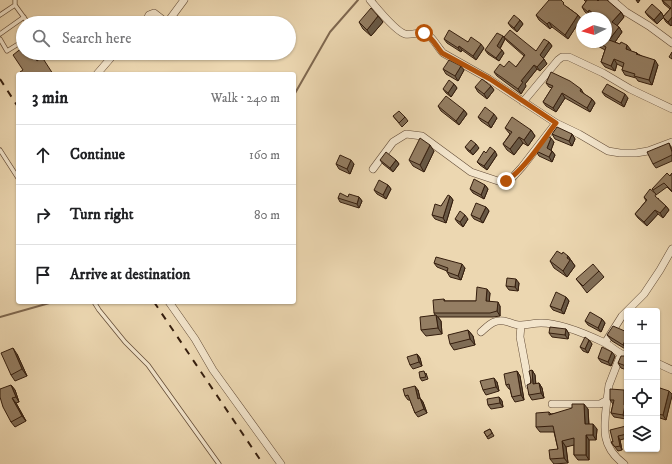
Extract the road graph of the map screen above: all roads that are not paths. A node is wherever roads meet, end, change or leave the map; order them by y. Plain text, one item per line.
1 (15, 0) edge
2 (184, 0) edge
3 (370, 0) edge
4 (612, 0) edge
5 (15, 5) junction
6 (0, 15) edge
7 (23, 16) edge
8 (148, 16) edge
9 (158, 16) edge
10 (172, 16) edge
11 (16, 23) edge
12 (0, 34) edge
13 (0, 39) edge
14 (672, 43) edge
15 (16, 45) edge
16 (109, 60) edge
17 (99, 72) edge
18 (523, 102) junction
19 (672, 109) edge
20 (556, 123) junction
21 (672, 142) edge
22 (0, 150) edge
23 (373, 169) dead end
24 (16, 175) edge
25 (671, 252) edge
26 (95, 304) edge
27 (170, 304) edge
28 (520, 325) junction
29 (481, 332) dead end
30 (605, 342) junction
31 (624, 355) edge
32 (660, 364) edge
33 (672, 370) edge
34 (529, 385) edge
35 (607, 400) junction
36 (552, 404) dead end
37 (219, 464) edge
38 (280, 464) edge
39 (624, 464) edge

1 - 5 lane
2 - 10 street
3 - 18 street
4 - 14 street
5 - 6 lane
5 - 7 lane
8 - 9 street
11 - 12 lane
13 - 15 lane
16 - 17 street
18 - 19 street
18 - 20 street
20 - 21 street
20 - 23 street
22 - 24 lane
25 - 30 street
26 - 37 lane
27 - 38 street
28 - 29 street
28 - 30 street
28 - 34 street
30 - 31 street
31 - 35 street
32 - 33 street
35 - 36 street
35 - 39 street

